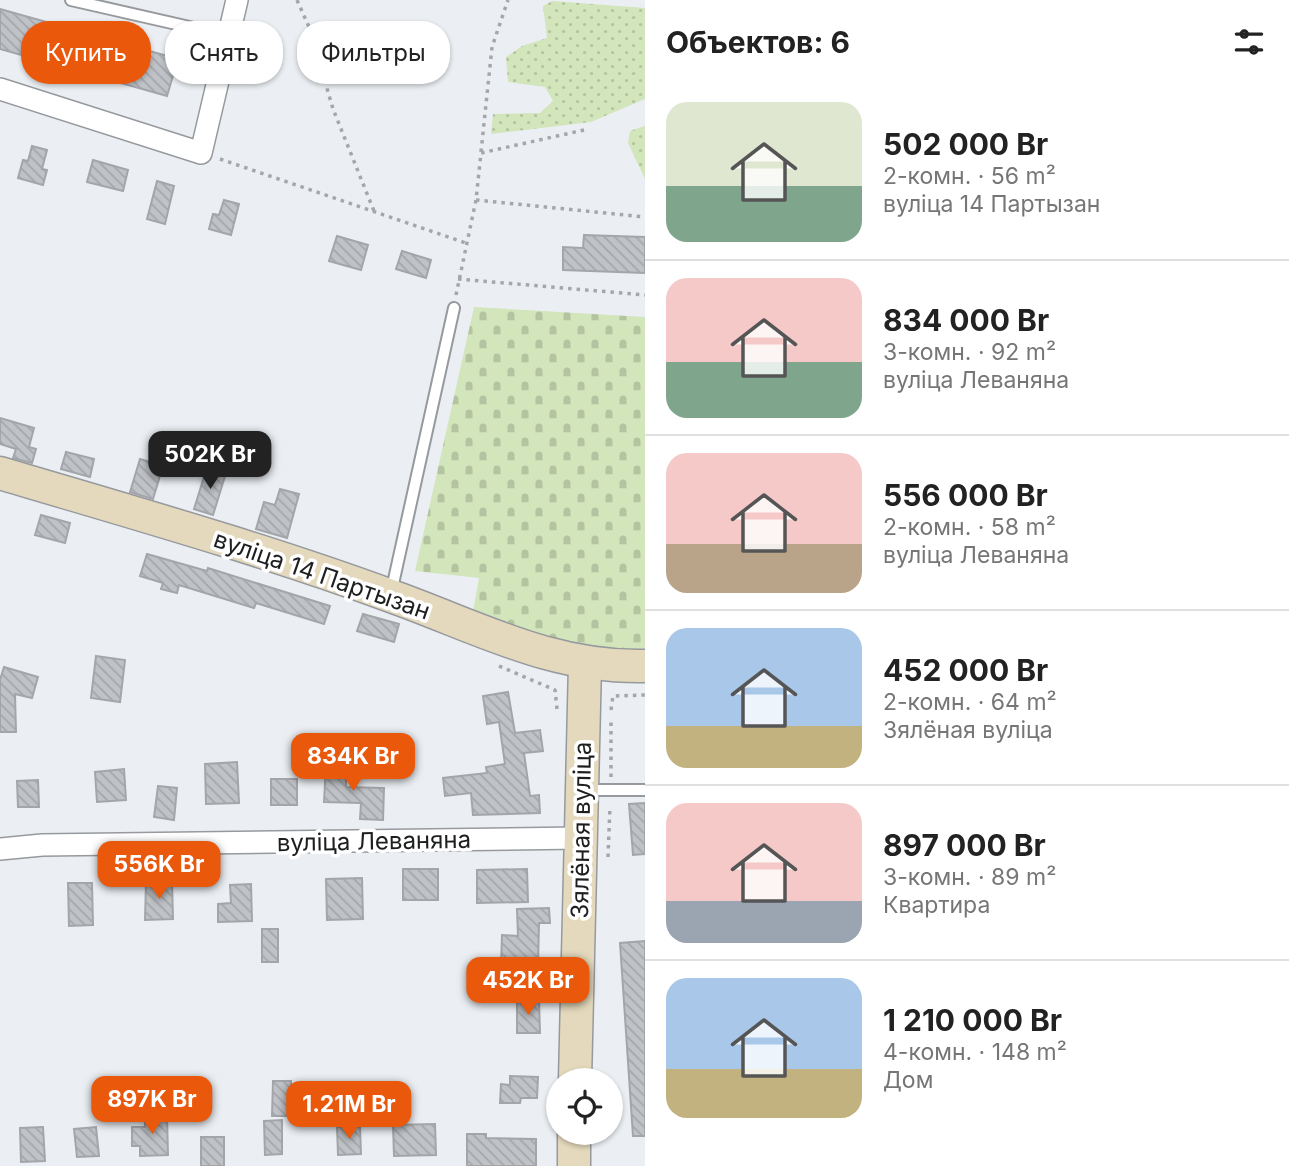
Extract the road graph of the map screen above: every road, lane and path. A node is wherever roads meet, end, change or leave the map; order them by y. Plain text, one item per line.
1 (71, 0) edge
2 (237, 0) edge
3 (297, 0) edge
4 (508, 0) edge
5 (124, 6) edge
6 (176, 21) edge
7 (232, 21) edge
8 (218, 84) edge
9 (0, 89) edge
10 (584, 130) dead end
11 (201, 153) junction
12 (481, 153) junction
13 (476, 200) junction
14 (374, 212) junction
15 (645, 217) edge
16 (466, 243) junction
17 (458, 279) junction
18 (645, 295) edge
19 (454, 308) joint
20 (0, 473) edge
21 (391, 595) junction
22 (585, 664) junction
23 (645, 666) edge
24 (645, 695) edge
25 (611, 710) dead end
26 (583, 790) junction
27 (645, 790) edge
28 (580, 838) junction
29 (0, 849) edge
30 (575, 1068) edge
31 (574, 1145) edge
32 (574, 1166) edge

1 - 5 lane
2 - 7 street
3 - 14 path
4 - 12 path
5 - 6 lane
8 - 11 street
9 - 11 street
10 - 12 path
11 - 14 path
12 - 13 path
13 - 15 path
13 - 16 path
14 - 16 path
16 - 17 path
17 - 18 path
17 - 19 path
19 - 21 lane
20 - 21 main road, вуліца 14 Партызан
21 - 22 main road, вуліца 14 Партызан
22 - 23 main road, вуліца 14 Партызан
22 - 26 main road, Зялёная вуліца
24 - 25 path
26 - 27 lane
26 - 28 main road, Зялёная вуліца
28 - 29 street, вуліца Леваняна
28 - 30 main road, Зялёная вуліца
31 - 32 main road

